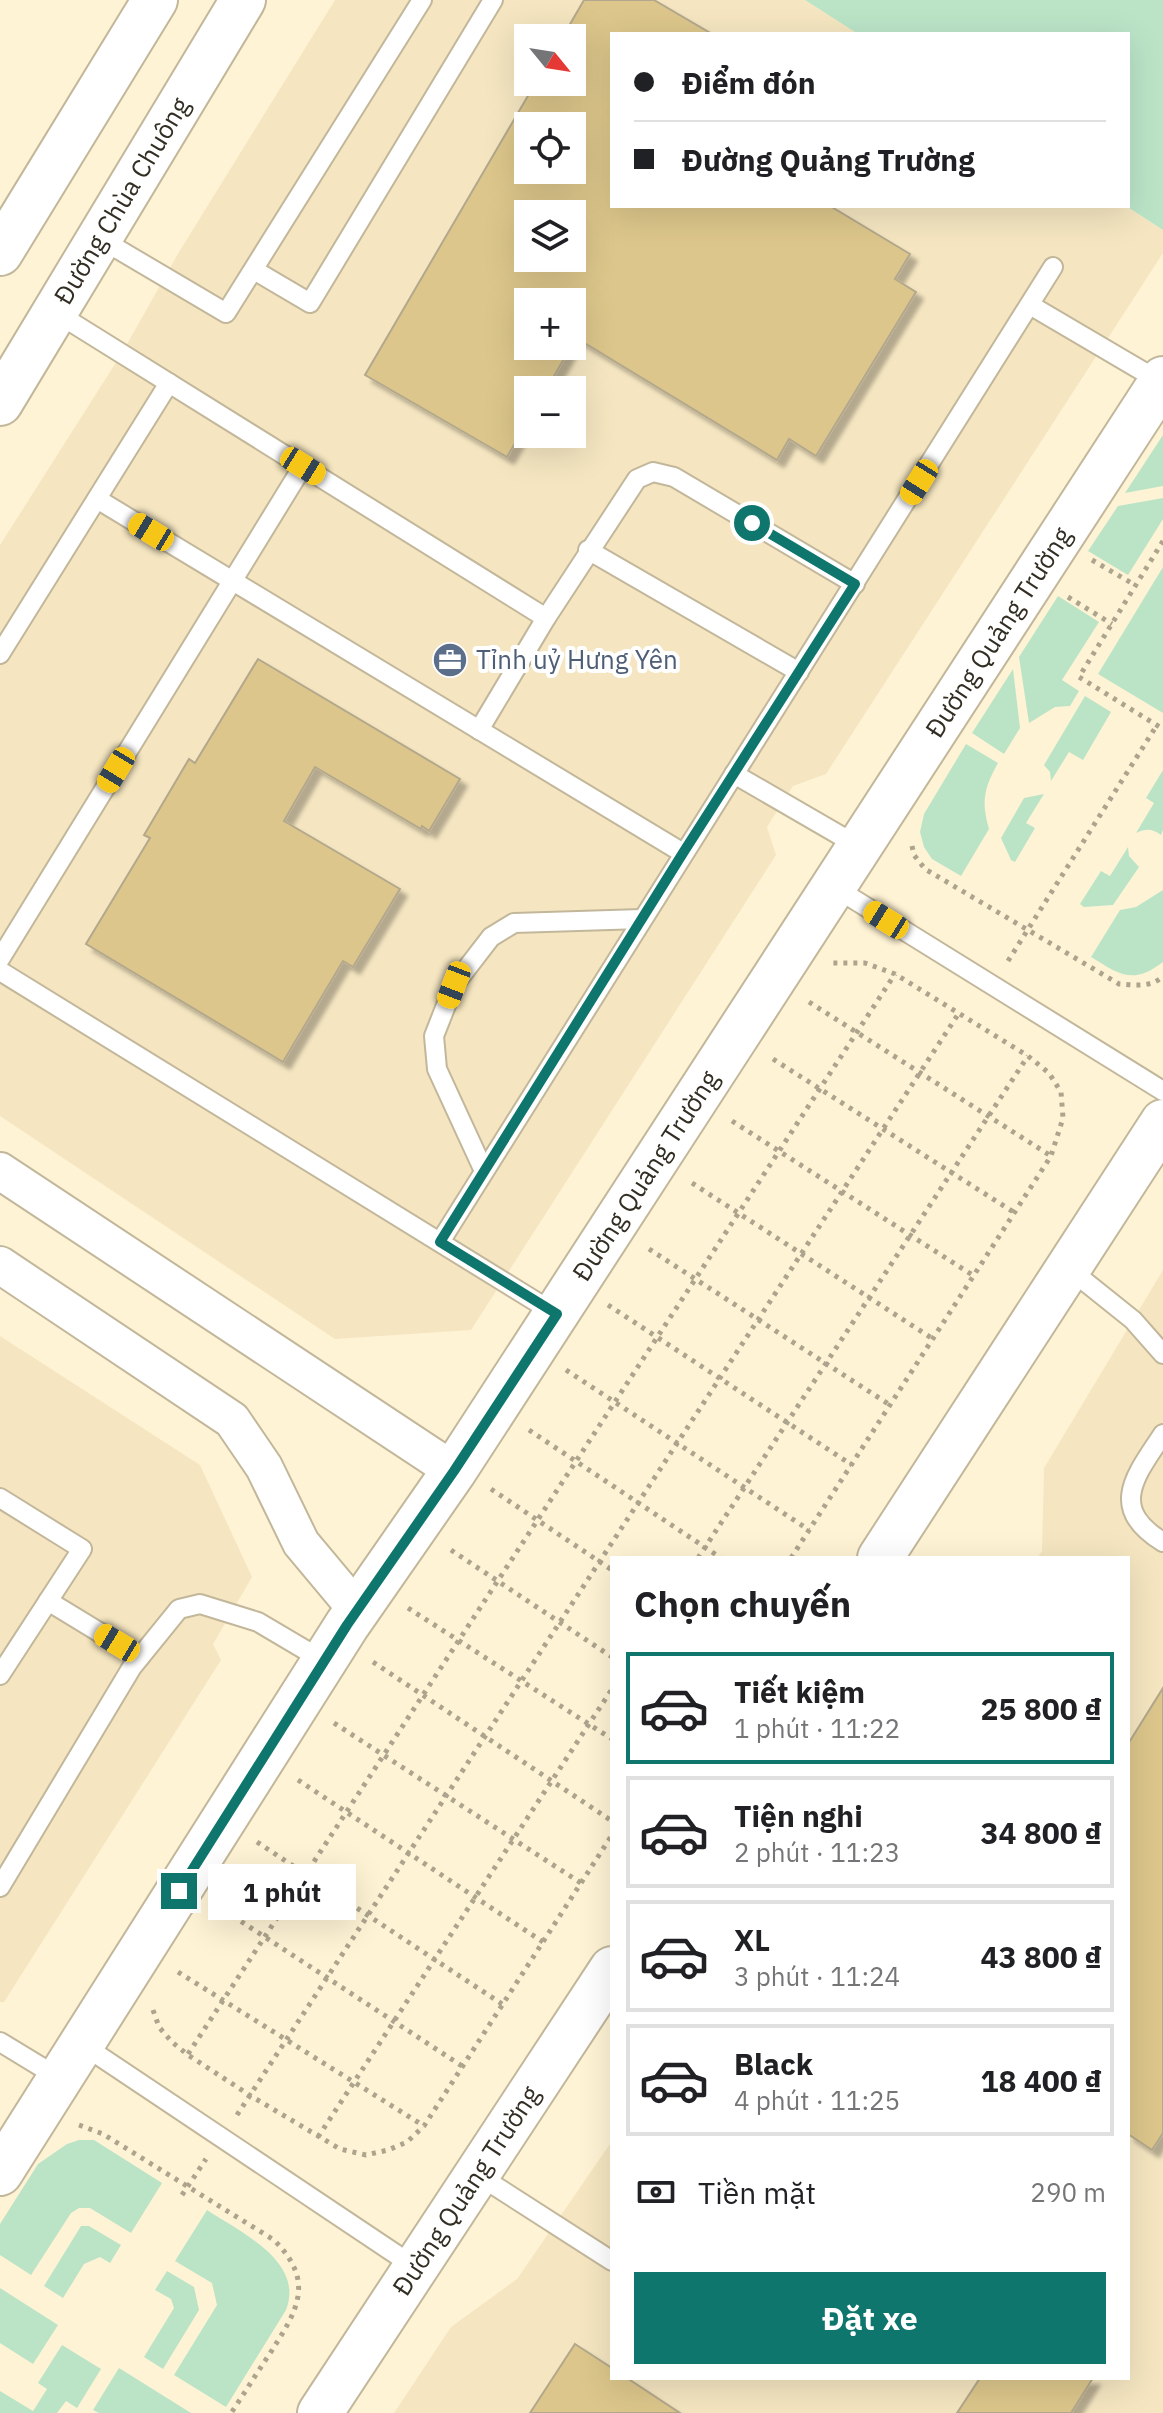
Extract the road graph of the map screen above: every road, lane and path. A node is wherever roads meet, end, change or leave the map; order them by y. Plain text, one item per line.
1 (155, 0) edge
2 (243, 0) edge
3 (422, 0) edge
4 (493, 0) edge
5 (99, 238) junction
6 (0, 253) edge
7 (1053, 267) dead end
8 (254, 270) junction
9 (1030, 305) junction
10 (55, 312) junction
11 (1162, 381) edge
12 (169, 383) junction
13 (0, 403) edge
14 (303, 466) junction
15 (97, 499) junction
16 (1163, 541) edge
17 (588, 550) junction
18 (1089, 558) dead end
19 (232, 581) junction
20 (855, 584) junction
21 (1135, 586) junction
22 (1066, 595) dead end
23 (546, 618) junction
24 (1112, 624) junction
25 (0, 654) edge
26 (799, 672) junction
27 (1157, 725) junction
28 (1163, 729) edge
29 (479, 730) junction
30 (734, 774) junction
31 (909, 835) dead end
32 (860, 847) junction
33 (683, 853) junction
34 (834, 887) junction
35 (642, 919) junction
36 (1028, 930) junction
37 (0, 959) edge
38 (828, 964) dead end
39 (0, 971) edge
40 (895, 974) junction
41 (1163, 976) edge
42 (800, 996) dead end
43 (959, 1013) junction
44 (856, 1032) junction
45 (763, 1053) dead end
46 (1028, 1056) junction
47 (921, 1073) junction
48 (820, 1089) junction
49 (1163, 1091) edge
50 (988, 1116) junction
51 (725, 1117) dead end
52 (1163, 1122) edge
53 (884, 1129) junction
54 (778, 1151) junction
55 (1051, 1156) junction
56 (0, 1171) edge
57 (484, 1171) junction
58 (951, 1172) junction
59 (685, 1179) dead end
60 (842, 1192) junction
61 (738, 1213) junction
62 (1015, 1213) junction
63 (910, 1235) junction
64 (440, 1242) junction
65 (643, 1245) dead end
66 (802, 1254) junction
67 (0, 1265) edge
68 (1068, 1268) junction
69 (974, 1276) junction
70 (695, 1279) junction
71 (869, 1297) junction
72 (605, 1302) dead end
73 (557, 1314) junction
74 (759, 1320) junction
75 (657, 1337) junction
76 (933, 1339) junction
77 (1163, 1354) edge
78 (826, 1364) junction
79 (562, 1367) dead end
80 (720, 1378) junction
81 (614, 1402) junction
82 (890, 1405) junction
83 (787, 1422) junction
84 (524, 1427) dead end
85 (1163, 1434) edge
86 (678, 1444) junction
87 (576, 1461) junction
88 (852, 1465) junction
89 (470, 1479) junction
90 (744, 1488) junction
91 (0, 1498) edge
92 (639, 1503) junction
93 (538, 1520) junction
94 (809, 1530) junction
95 (1163, 1542) edge
96 (446, 1547) dead end
97 (705, 1547) junction
98 (699, 1556) edge
99 (718, 1556) edge
100 (792, 1556) edge
101 (881, 1556) edge
102 (600, 1562) junction
103 (610, 1569) edge
104 (497, 1581) junction
105 (48, 1601) junction
106 (407, 1607) dead end
107 (357, 1610) junction
108 (560, 1623) junction
109 (459, 1640) junction
110 (610, 1656) edge
111 (140, 1657) junction
112 (324, 1661) junction
113 (372, 1661) dead end
114 (0, 1675) edge
115 (522, 1681) junction
116 (610, 1692) edge
117 (423, 1695) junction
118 (333, 1722) dead end
119 (589, 1724) junction
120 (486, 1736) junction
121 (610, 1738) edge
122 (384, 1755) junction
123 (296, 1779) dead end
124 (552, 1781) junction
125 (446, 1796) junction
126 (347, 1812) junction
127 (610, 1820) edge
128 (610, 1838) edge
129 (513, 1839) junction
130 (255, 1841) dead end
131 (410, 1853) junction
132 (306, 1874) junction
133 (581, 1883) junction
134 (0, 1885) edge
135 (475, 1897) junction
136 (214, 1904) dead end
137 (368, 1916) junction
138 (265, 1937) junction
139 (543, 1942) junction
140 (435, 1960) junction
141 (173, 1969) dead end
142 (610, 1972) edge
143 (328, 1978) junction
144 (152, 1999) dead end
145 (224, 2000) junction
146 (503, 2005) junction
147 (394, 2021) junction
148 (287, 2040) junction
149 (0, 2042) edge
150 (188, 2055) junction
151 (72, 2062) junction
152 (462, 2066) junction
153 (354, 2081) junction
154 (251, 2096) junction
155 (73, 2124) dead end
156 (424, 2126) junction
157 (318, 2137) junction
158 (0, 2173) edge
159 (478, 2175) junction
160 (187, 2186) junction
161 (182, 2195) dead end
162 (610, 2260) edge
163 (415, 2267) junction
164 (231, 2413) edge
165 (320, 2413) edge

1 - 6 street
2 - 5 street, Đường Chùa Chuông
3 - 8 lane
4 - 8 lane
5 - 8 lane
5 - 10 street, Đường Chùa Chuông
7 - 9 lane
9 - 11 lane
9 - 20 lane
10 - 12 lane
10 - 13 street, Đường Chùa Chuông
11 - 32 street, Đường Quảng Trường
12 - 14 lane
12 - 15 lane
14 - 19 lane
14 - 23 lane
15 - 19 lane
15 - 25 lane
16 - 21 path
17 - 20 lane
17 - 23 lane
17 - 26 lane
18 - 21 path
19 - 29 lane
19 - 37 lane
20 - 26 lane
21 - 24 path
22 - 24 path
23 - 29 lane
24 - 27 path
26 - 30 lane
27 - 28 path
27 - 36 path
29 - 33 lane
30 - 32 lane
30 - 33 lane
31 - 36 path
32 - 34 street, Đường Quảng Trường
33 - 35 lane
34 - 49 lane
34 - 73 street, Đường Quảng Trường
35 - 57 lane
35 - 57 lane
36 - 41 path
38 - 40 path
39 - 64 lane
40 - 43 path
40 - 44 path
42 - 44 path
43 - 46 path
43 - 47 path
44 - 47 path
44 - 48 path
45 - 48 path
46 - 50 path
46 - 55 path
47 - 50 path
47 - 53 path
48 - 53 path
48 - 54 path
50 - 55 path
50 - 58 path
51 - 54 path
52 - 68 street
53 - 58 path
53 - 60 path
54 - 60 path
54 - 61 path
55 - 62 path
56 - 89 street
57 - 64 lane
58 - 62 path
58 - 63 path
59 - 61 path
60 - 63 path
60 - 66 path
61 - 66 path
61 - 70 path
62 - 69 path
63 - 69 path
63 - 71 path
64 - 73 lane
65 - 70 path
66 - 71 path
66 - 74 path
67 - 107 street
68 - 77 lane
68 - 101 street
69 - 76 path
70 - 74 path
70 - 75 path
71 - 76 path
71 - 78 path
72 - 75 path
73 - 89 street, Đường Quảng Trường
74 - 78 path
74 - 80 path
75 - 80 path
75 - 81 path
76 - 82 path
78 - 82 path
78 - 83 path
79 - 81 path
80 - 83 path
80 - 86 path
81 - 86 path
81 - 87 path
82 - 88 path
83 - 88 path
83 - 90 path
84 - 87 path
85 - 95 lane
86 - 90 path
86 - 92 path
87 - 92 path
87 - 93 path
88 - 94 path
89 - 93 path
89 - 107 street, Đường Quảng Trường
90 - 94 path
90 - 97 path
91 - 105 lane
92 - 97 path
92 - 102 path
93 - 102 path
93 - 104 path
94 - 100 path
96 - 104 path
97 - 98 path
97 - 99 path
102 - 103 path
102 - 108 path
104 - 108 path
104 - 109 path
105 - 111 lane
105 - 114 lane
106 - 109 path
107 - 112 street, Đường Quảng Trường
108 - 110 path
108 - 115 path
109 - 115 path
109 - 117 path
111 - 112 lane
111 - 134 lane
112 - 151 street, Đường Quảng Trường
113 - 117 path
115 - 119 path
115 - 120 path
116 - 119 path
117 - 120 path
117 - 122 path
118 - 122 path
119 - 121 path
119 - 124 path
120 - 124 path
120 - 125 path
122 - 125 path
122 - 126 path
123 - 126 path
124 - 127 path
124 - 129 path
125 - 129 path
125 - 131 path
126 - 131 path
126 - 132 path
128 - 133 path
129 - 133 path
129 - 135 path
130 - 132 path
131 - 135 path
131 - 137 path
132 - 137 path
132 - 138 path
133 - 139 path
135 - 139 path
135 - 140 path
136 - 138 path
137 - 140 path
137 - 143 path
138 - 143 path
138 - 145 path
139 - 146 path
140 - 146 path
140 - 147 path
141 - 145 path
142 - 159 street, Đường Quảng Trường
143 - 147 path
143 - 148 path
144 - 150 path
145 - 148 path
145 - 150 path
146 - 152 path
147 - 152 path
147 - 153 path
148 - 153 path
148 - 154 path
149 - 151 lane
150 - 154 path
151 - 158 street, Đường Quảng Trường
151 - 163 lane
152 - 156 path
153 - 156 path
153 - 157 path
154 - 157 path
155 - 160 path
156 - 157 path
159 - 162 lane
159 - 163 street, Đường Quảng Trường
160 - 161 path
160 - 164 path
163 - 165 street, Đường Quảng Trường

